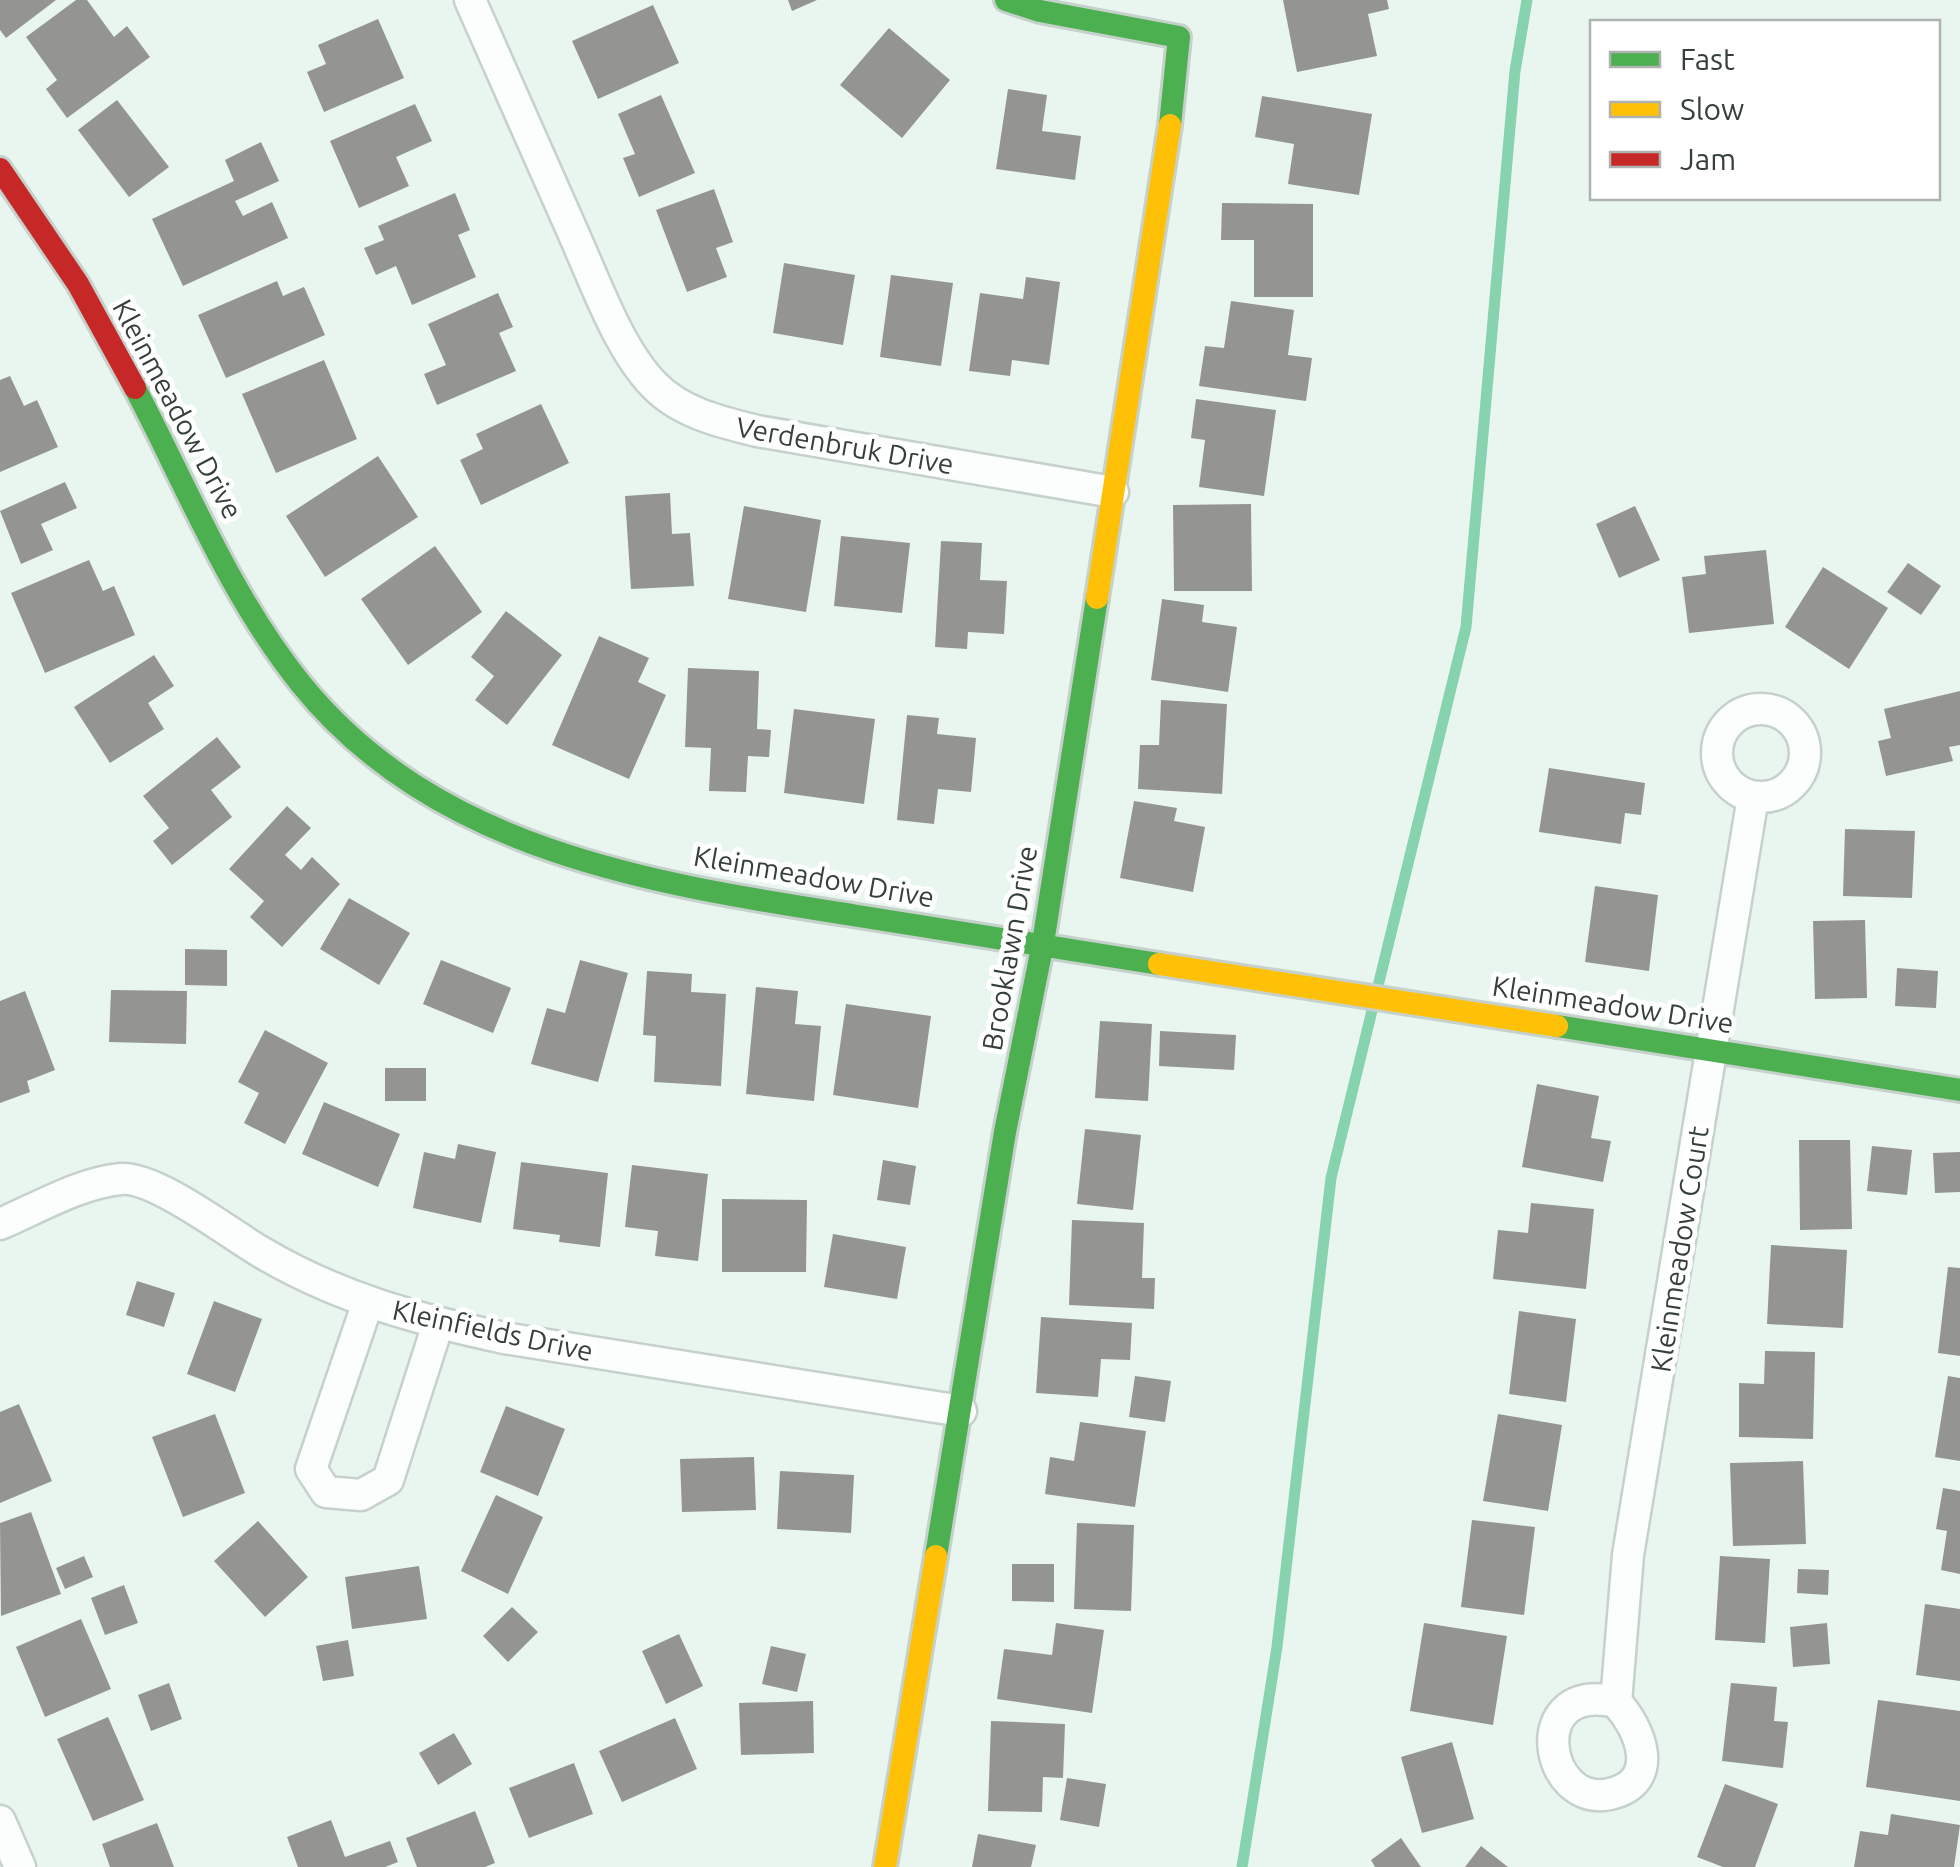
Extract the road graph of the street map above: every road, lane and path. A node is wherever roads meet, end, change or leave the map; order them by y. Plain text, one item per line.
1 (470, 0) edge
2 (1006, 0) edge
3 (0, 169) edge
4 (1113, 492) junction
5 (1753, 797) dead end
6 (1043, 943) junction
7 (1712, 1050) junction
8 (1960, 1090) edge
9 (0, 1224) edge
10 (368, 1302) junction
11 (438, 1324) junction
12 (961, 1411) junction
13 (1616, 1702) dead end
14 (0, 1821) edge
15 (20, 1867) edge
16 (886, 1867) edge

1 - 4 street, Verdenbruk Drive
2 - 4 street, Brooklawn Drive
3 - 6 street, Kleinmeadow Drive
4 - 6 street, Brooklawn Drive
5 - 7 street, Kleinmeadow Court
6 - 7 street, Kleinmeadow Drive
6 - 12 street, Brooklawn Drive
7 - 8 street, Kleinmeadow Drive
7 - 13 street, Kleinmeadow Court
9 - 10 street, Kleinfields Drive
10 - 11 street, Kleinfields Drive
10 - 11 street
11 - 12 street, Kleinfields Drive
12 - 16 street, Brooklawn Drive
14 - 15 street

